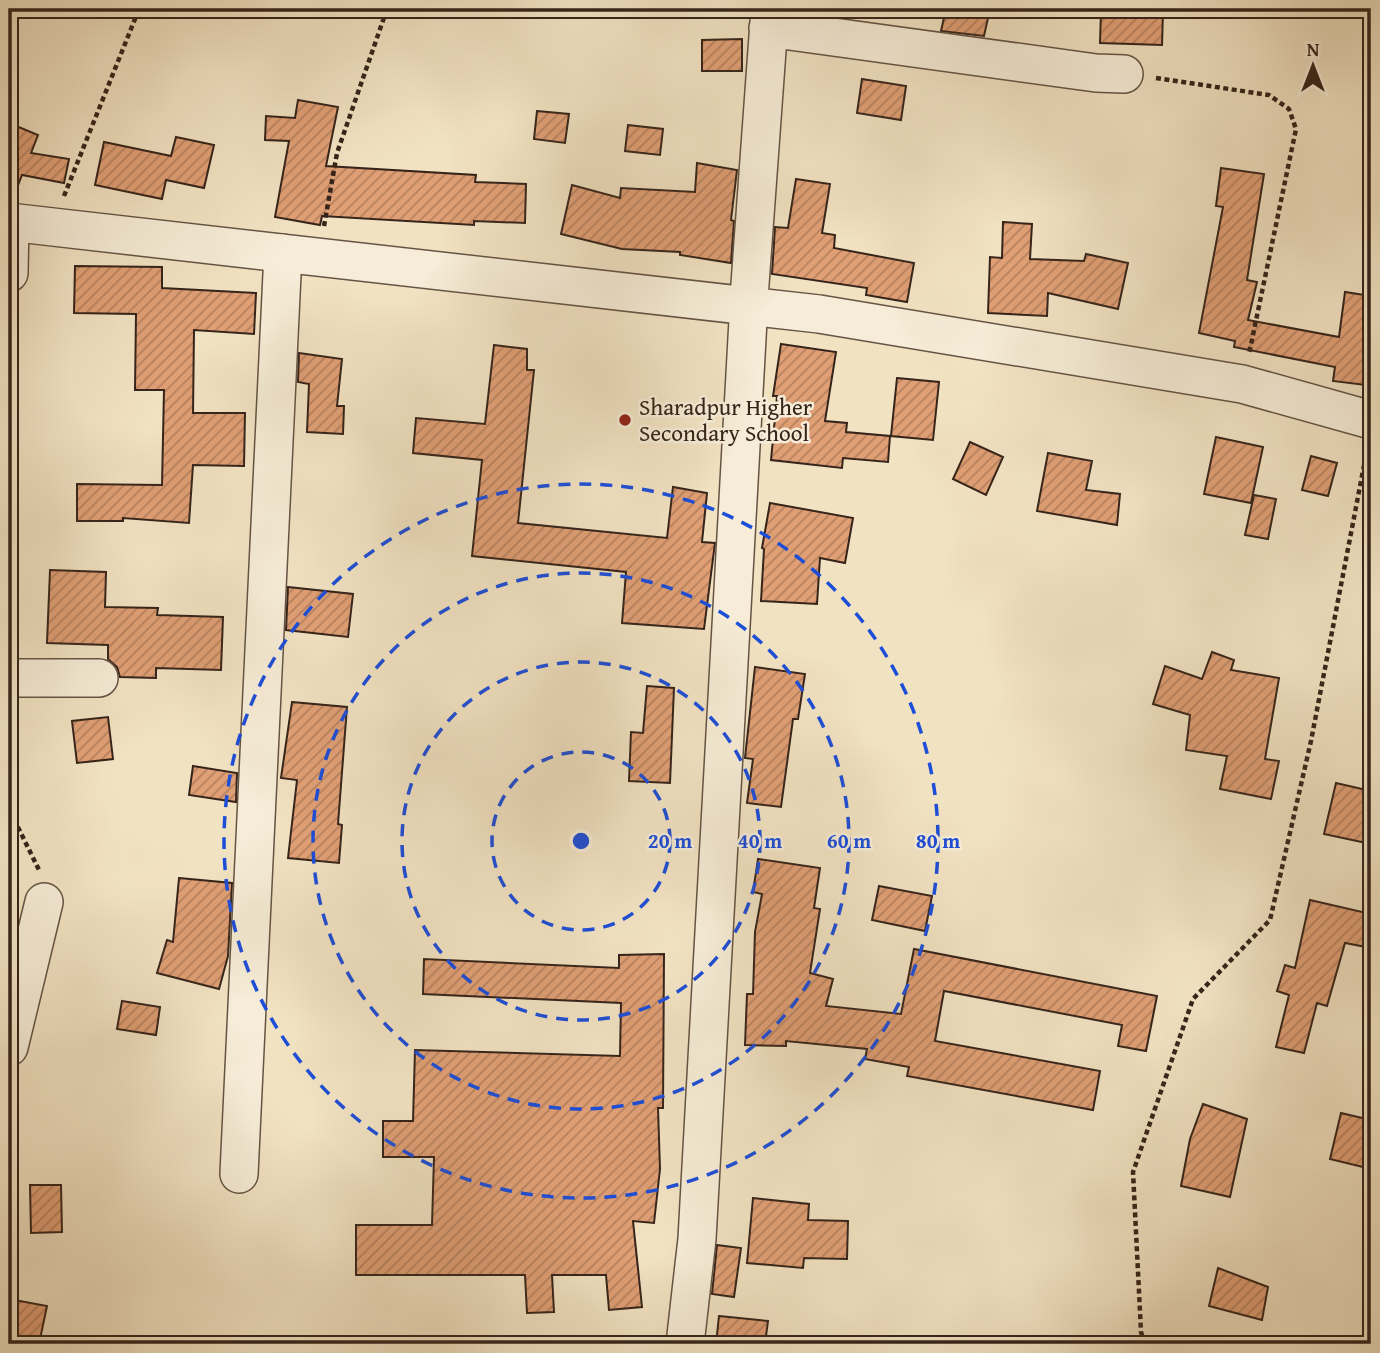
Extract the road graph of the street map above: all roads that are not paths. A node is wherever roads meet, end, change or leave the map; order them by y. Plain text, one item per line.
1 (769, 18) edge
2 (1124, 74) road end
3 (9, 222) edge
4 (301, 255) junction
5 (9, 273) edge
6 (750, 304) junction
7 (1370, 433) edge
8 (9, 678) edge
9 (99, 678) dead end
10 (44, 902) road end
11 (9, 1047) edge
12 (239, 1174) dead end
13 (685, 1344) edge

1 - 2 street
1 - 6 street
3 - 4 street
3 - 5 street
4 - 6 street
4 - 12 street
6 - 7 street
6 - 13 street
8 - 9 street
10 - 11 street

